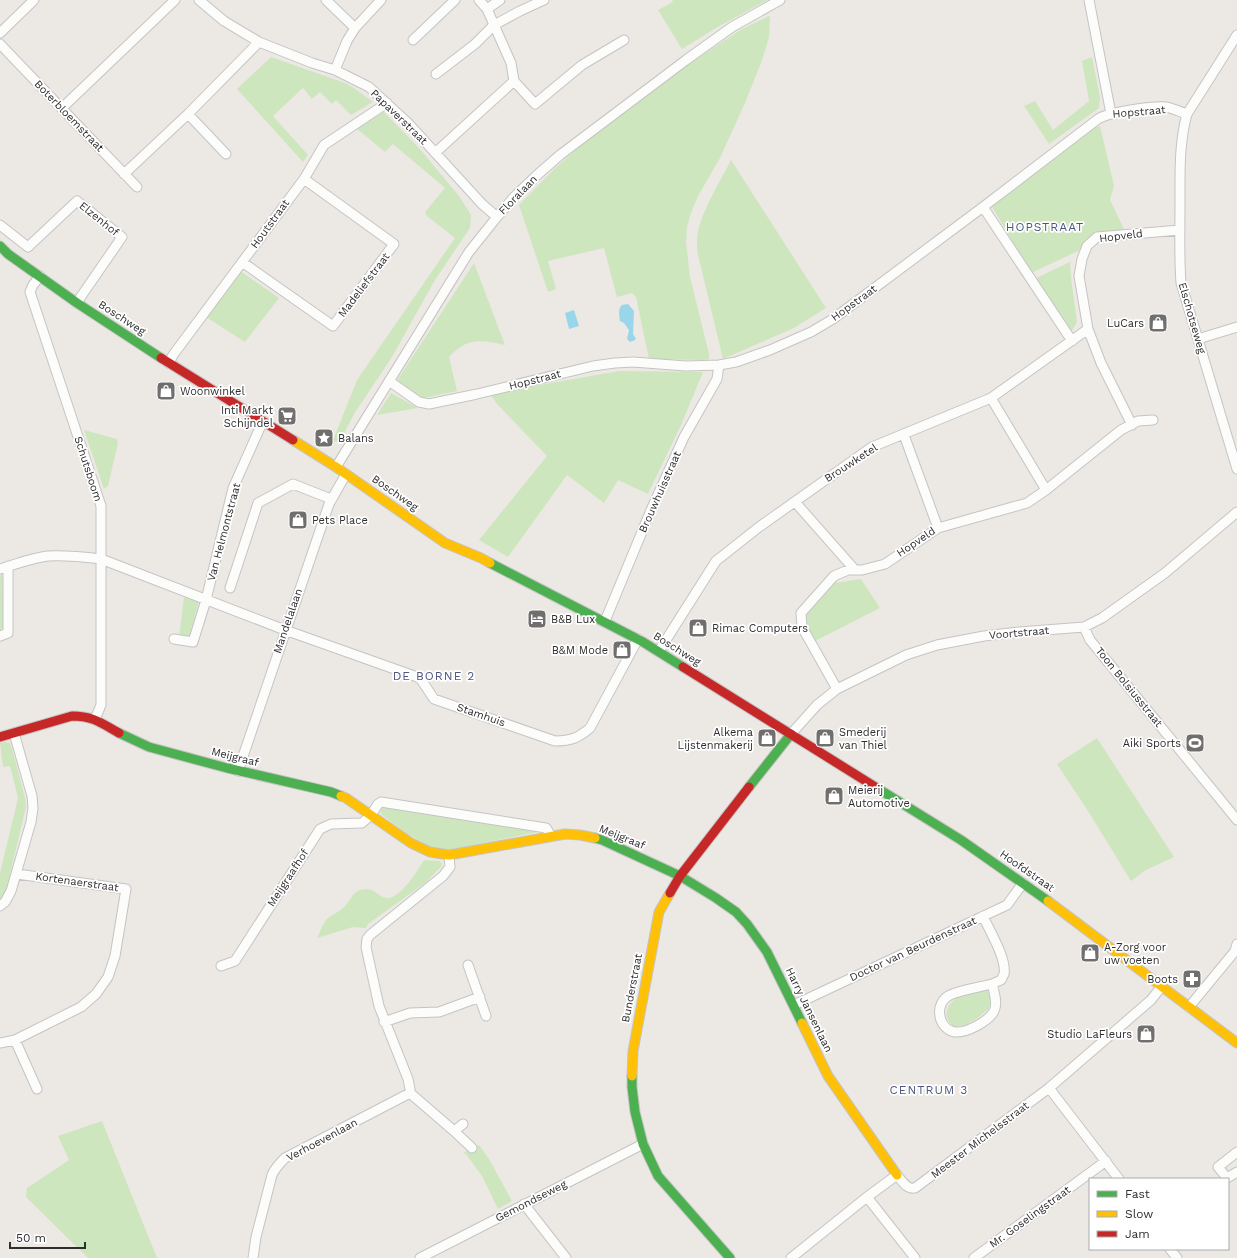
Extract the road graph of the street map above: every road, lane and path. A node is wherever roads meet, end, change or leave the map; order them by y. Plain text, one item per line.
1 (34, 0) edge
2 (175, 0) edge
3 (199, 0) edge
4 (326, 0) edge
5 (381, 0) edge
6 (455, 0) edge
7 (479, 0) edge
8 (500, 0) edge
9 (544, 0) edge
10 (780, 0) edge
11 (1089, 0) edge
12 (487, 9) junction
13 (494, 25) junction
14 (355, 28) junction
15 (0, 33) edge
16 (1237, 35) edge
17 (413, 40) dead end
18 (624, 40) dead end
19 (259, 42) junction
20 (0, 44) edge
21 (335, 70) junction
22 (436, 74) dead end
23 (514, 81) junction
24 (387, 103) junction
25 (62, 108) junction
26 (188, 114) junction
27 (1111, 114) junction
28 (1187, 114) junction
29 (435, 153) junction
30 (226, 154) dead end
31 (124, 174) junction
32 (304, 179) junction
33 (137, 187) dead end
34 (983, 207) junction
35 (497, 217) junction
36 (0, 225) edge
37 (1180, 230) junction
38 (0, 246) edge
39 (242, 262) junction
40 (40, 276) junction
41 (77, 303) junction
42 (1237, 327) edge
43 (1088, 329) junction
44 (1198, 339) junction
45 (1072, 341) junction
46 (169, 363) junction
47 (719, 365) junction
48 (389, 381) junction
49 (991, 398) junction
50 (1153, 420) dead end
51 (263, 421) junction
52 (1132, 424) junction
53 (904, 435) junction
54 (336, 467) junction
55 (1237, 469) edge
56 (346, 474) junction
57 (1046, 490) junction
58 (331, 499) junction
59 (795, 502) junction
60 (1237, 512) edge
61 (938, 528) junction
62 (101, 559) junction
63 (4, 568) edge
64 (855, 570) junction
65 (230, 588) dead end
66 (206, 600) junction
67 (605, 621) junction
68 (1084, 627) junction
69 (285, 630) junction
70 (0, 636) edge
71 (174, 639) dead end
72 (638, 639) junction
73 (659, 651) junction
74 (838, 689) junction
75 (94, 719) junction
76 (14, 733) junction
77 (791, 734) junction
78 (0, 737) edge
79 (238, 770) junction
80 (371, 815) junction
81 (1237, 820) edge
82 (551, 836) junction
83 (449, 855) junction
84 (17, 874) junction
85 (680, 876) junction
86 (1023, 883) junction
87 (0, 906) edge
88 (983, 916) junction
89 (1237, 944) edge
90 (221, 966) dead end
91 (468, 966) dead end
92 (992, 984) junction
93 (1162, 986) junction
94 (480, 997) junction
95 (794, 1005) junction
96 (1189, 1007) junction
97 (486, 1016) dead end
98 (384, 1022) junction
99 (15, 1040) junction
100 (0, 1043) edge
101 (1237, 1043) edge
102 (1049, 1088) junction
103 (37, 1089) dead end
104 (410, 1094) junction
105 (463, 1124) dead end
106 (454, 1131) junction
107 (643, 1144) junction
108 (472, 1148) dead end
109 (1237, 1152) edge
110 (1106, 1161) junction
111 (1237, 1172) edge
112 (897, 1175) junction
113 (1118, 1178) edge
114 (868, 1197) junction
115 (524, 1204) junction
116 (1171, 1250) edge
117 (253, 1258) edge
118 (420, 1258) edge
119 (566, 1258) edge
120 (730, 1258) edge
121 (791, 1258) edge
122 (915, 1258) edge
123 (974, 1258) edge
124 (1177, 1258) edge

1 - 15 street
2 - 25 street
3 - 19 street, Papaverstraat
4 - 14 street
5 - 14 street
6 - 17 street
7 - 12 street
8 - 12 street
9 - 13 street
10 - 35 street, Floralaan
11 - 27 street
12 - 13 street
13 - 22 street
13 - 23 street
14 - 21 street
16 - 28 street
18 - 23 street
19 - 21 street, Papaverstraat
19 - 26 street
20 - 25 street, Boterbloemstraat
21 - 24 street, Papaverstraat
23 - 29 street
24 - 29 street, Papaverstraat
24 - 32 street, Houtstraat
25 - 31 street, Boterbloemstraat
26 - 30 street
26 - 31 street
27 - 28 street, Hopstraat
27 - 34 street, Hopstraat
28 - 37 street, Elschotseweg
29 - 35 street, Papaverstraat
31 - 33 street, Boterbloemstraat
32 - 39 street, Houtstraat
32 - 39 street, Madeliefstraat
34 - 45 street
34 - 47 street, Hopstraat
35 - 48 street, Floralaan
36 - 41 street, Elzenhof
37 - 43 street, Hopveld
37 - 44 street, Elschotseweg
38 - 40 street, Boschweg
39 - 46 street, Houtstraat
40 - 41 street, Boschweg
40 - 62 street, Schutsboom
41 - 46 street, Boschweg
42 - 44 street
43 - 45 street, Brouwketel
43 - 52 street, Hopveld
44 - 55 street, Elschotseweg
45 - 49 street, Brouwketel
46 - 51 street, Boschweg
47 - 48 street, Hopstraat
47 - 67 street, Brouwhuisstraat
48 - 54 street, Floralaan
49 - 53 street, Brouwketel
49 - 57 street
50 - 52 street, Hopveld
51 - 54 street, Boschweg
51 - 66 street, Van Helmontstraat
52 - 57 street, Hopveld
53 - 59 street, Brouwketel
53 - 61 street
54 - 56 street, Boschweg
56 - 58 street, Mandelalaan
56 - 67 street, Boschweg
57 - 61 street, Hopveld
58 - 65 street
58 - 69 street, Mandelalaan
59 - 64 street
59 - 73 street, Brouwketel
60 - 68 street, Voortstraat
61 - 64 street, Hopveld
62 - 63 street
62 - 66 street
62 - 75 street, Schutsboom
63 - 70 street
64 - 74 street, Hopveld
66 - 69 street
66 - 71 street, Van Helmontstraat
67 - 72 street, Boschweg
68 - 74 street, Voortstraat
68 - 81 street, Toon Bolsiusstraat
69 - 72 street, Stamhuis
69 - 79 street, Mandelalaan
72 - 73 street, Boschweg
73 - 77 street, Boschweg
74 - 77 street, Voortstraat
75 - 76 street
75 - 79 street, Meijgraaf
76 - 78 street
76 - 84 street
77 - 85 street, Bunderstraat
77 - 86 street, Hoofdstraat
79 - 80 street, Meijgraaf
80 - 82 street
80 - 83 street, Meijgraaf
80 - 90 street, Meijgraafhof
82 - 83 street, Meijgraaf
82 - 85 street, Meijgraaf
83 - 98 street
84 - 87 street
84 - 99 street, Kortenaerstraat
85 - 95 street, Harry Jansenlaan
85 - 107 street, Bunderstraat
86 - 88 street, Doctor van Beurdenstraat
86 - 93 street, Hoofdstraat
88 - 92 street
88 - 95 street, Doctor van Beurdenstraat
89 - 96 street
91 - 94 street
92 - 92 street
93 - 96 street, Hoofdstraat
93 - 102 street, Meester Michelsstraat
94 - 97 street
94 - 98 street
95 - 112 street, Harry Jansenlaan
96 - 101 street, Hoofdstraat
98 - 104 street
99 - 100 street, Kortenaerstraat
99 - 103 street
102 - 110 street
102 - 112 street, Meester Michelsstraat
104 - 106 street
104 - 117 street, Verhoevenlaan
105 - 106 street
106 - 108 street
107 - 115 street, Gemondseweg
107 - 120 street, Bunderstraat
109 - 111 street
110 - 113 street
110 - 123 street, Mr. Goselingstraat
112 - 114 street
114 - 121 street
114 - 122 street
115 - 118 street, Gemondseweg
115 - 119 street
116 - 124 street

